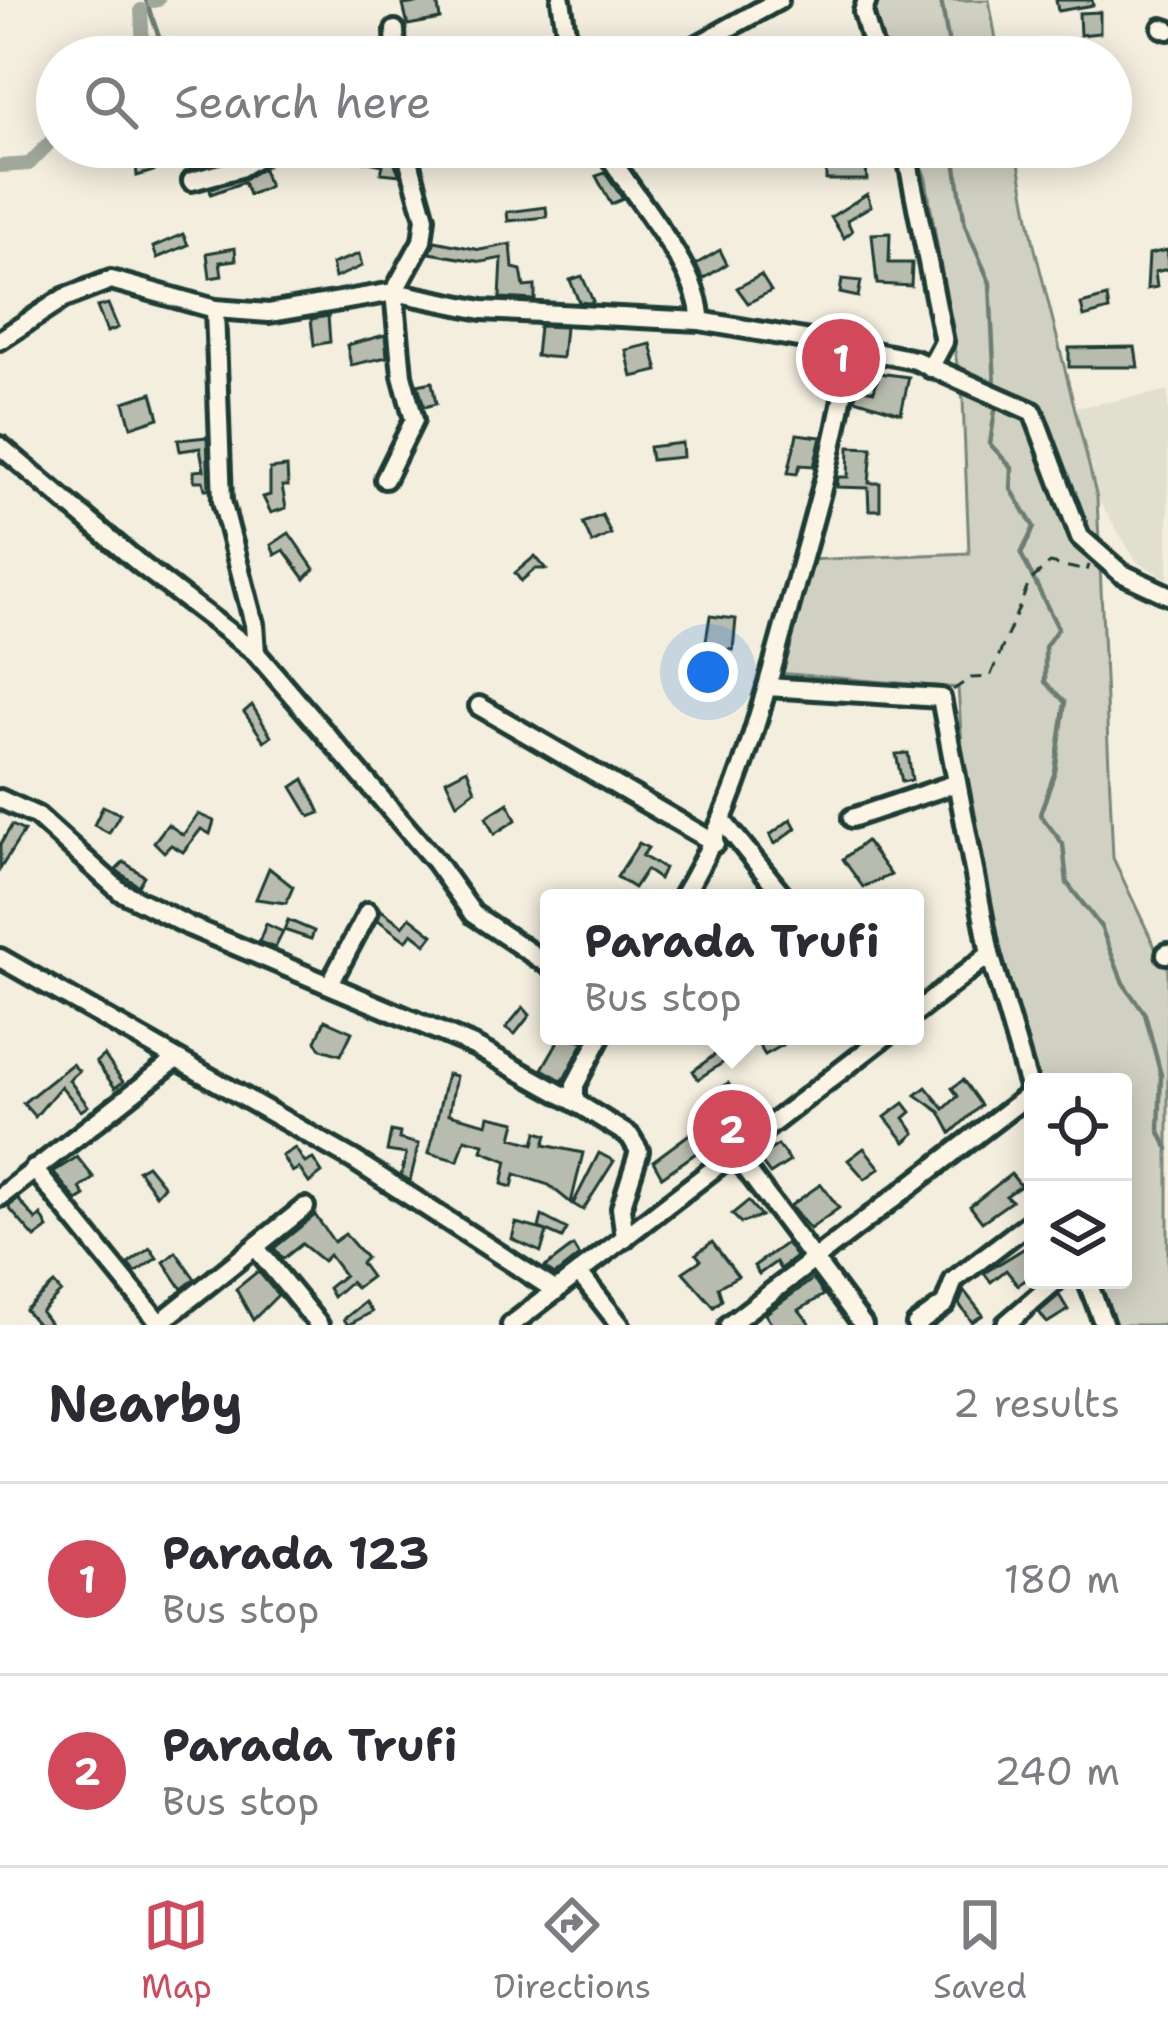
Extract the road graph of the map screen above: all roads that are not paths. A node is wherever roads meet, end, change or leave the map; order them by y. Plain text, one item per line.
1 (561, 0) edge
2 (779, 0) edge
3 (867, 0) edge
4 (395, 31) dead end
5 (395, 36) edge
6 (567, 36) edge
7 (714, 36) edge
8 (870, 36) edge
9 (240, 168) edge
10 (411, 168) edge
11 (618, 168) edge
12 (909, 168) edge
13 (192, 181) dead end
14 (394, 292) junction
15 (215, 309) junction
16 (700, 321) junction
17 (0, 340) edge
18 (850, 347) junction
19 (931, 368) junction
20 (0, 446) edge
21 (385, 479) dead end
22 (1168, 595) edge
23 (256, 653) junction
24 (767, 687) junction
25 (479, 706) dead end
26 (957, 783) junction
27 (0, 799) edge
28 (852, 818) dead end
29 (724, 824) junction
30 (716, 843) junction
31 (688, 889) edge
32 (778, 889) edge
33 (368, 912) dead end
34 (990, 954) junction
35 (0, 958) edge
36 (540, 959) edge
37 (330, 984) junction
38 (924, 1006) edge
39 (596, 1045) edge
40 (874, 1045) edge
41 (175, 1060) junction
42 (1025, 1073) edge
43 (575, 1102) junction
44 (1024, 1102) edge
45 (735, 1154) junction
46 (34, 1169) junction
47 (0, 1197) edge
48 (305, 1207) dead end
49 (1024, 1227) edge
50 (625, 1238) junction
51 (257, 1249) junction
52 (815, 1259) junction
53 (579, 1273) junction
54 (1047, 1289) edge
55 (1091, 1289) edge
56 (556, 1291) junction
57 (160, 1324) edge
58 (1006, 1324) edge
59 (319, 1325) edge
60 (512, 1325) edge
61 (620, 1325) edge
62 (729, 1325) edge
63 (863, 1325) edge
64 (916, 1325) edge
65 (1104, 1325) edge

1 - 6 street
2 - 7 street
3 - 8 street
4 - 5 street
9 - 13 street
10 - 14 street
11 - 16 street
12 - 19 street
14 - 15 street
14 - 16 street
14 - 21 street
15 - 17 street
15 - 23 street
16 - 18 street
18 - 19 street
18 - 24 street
19 - 22 street
20 - 23 street
23 - 36 street
24 - 26 street
24 - 29 street
25 - 30 street
26 - 28 street
26 - 34 street
27 - 37 street
29 - 30 street
29 - 32 street
30 - 31 street
33 - 37 street
34 - 38 street
34 - 42 street
35 - 41 street
37 - 43 street
39 - 43 street
40 - 45 street
41 - 46 street
41 - 56 street
43 - 50 street
44 - 52 street
45 - 50 street
45 - 52 street
46 - 47 street
46 - 57 street
48 - 51 street
49 - 64 street
50 - 53 street
51 - 57 street
51 - 59 street
52 - 62 street
52 - 63 street
53 - 56 street
53 - 61 street
54 - 58 street
55 - 65 street
56 - 60 street

